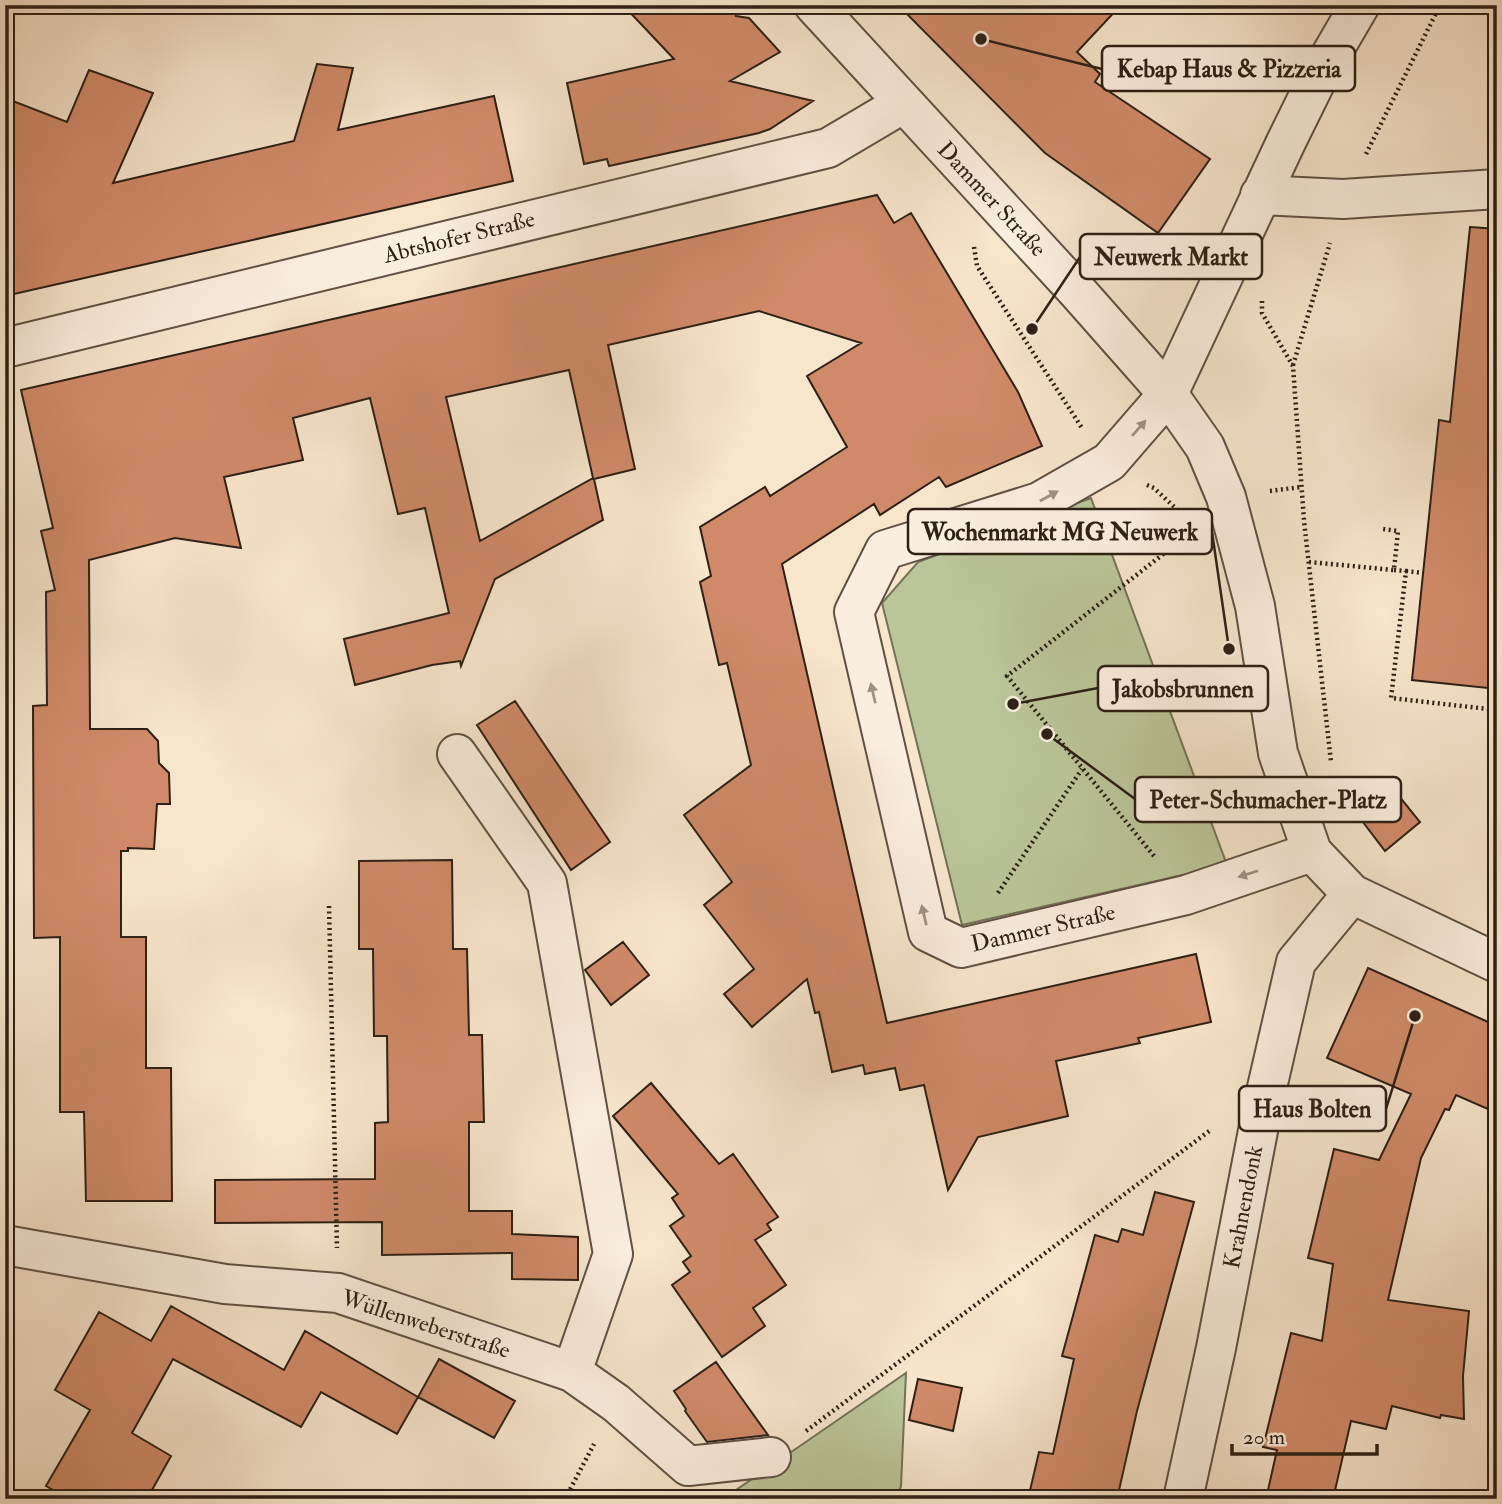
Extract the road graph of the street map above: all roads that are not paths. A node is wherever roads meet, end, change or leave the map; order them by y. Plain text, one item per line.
1 (814, 5) edge
2 (1360, 5) edge
3 (904, 103) junction
4 (1497, 189) edge
5 (1260, 195) junction
6 (5, 348) edge
7 (1168, 394) junction
8 (457, 754) dead end
9 (1312, 852) junction
10 (1352, 894) junction
11 (1497, 963) edge
12 (5, 1245) edge
13 (572, 1372) junction
14 (771, 1457) road end
15 (1183, 1499) edge

1 - 3 street, Dammer Straße
2 - 5 street
3 - 6 street, Abtshofer Straße
3 - 7 street, Dammer Straße
4 - 5 street
5 - 7 street
7 - 9 street, Dammer Straße
9 -> 7 street, Dammer Straße
8 - 13 street
9 - 10 street
10 - 11 street
10 - 15 street, Krahnendonk
12 - 13 street, Wüllenweberstraße
13 - 14 street, Wüllenweberstraße

